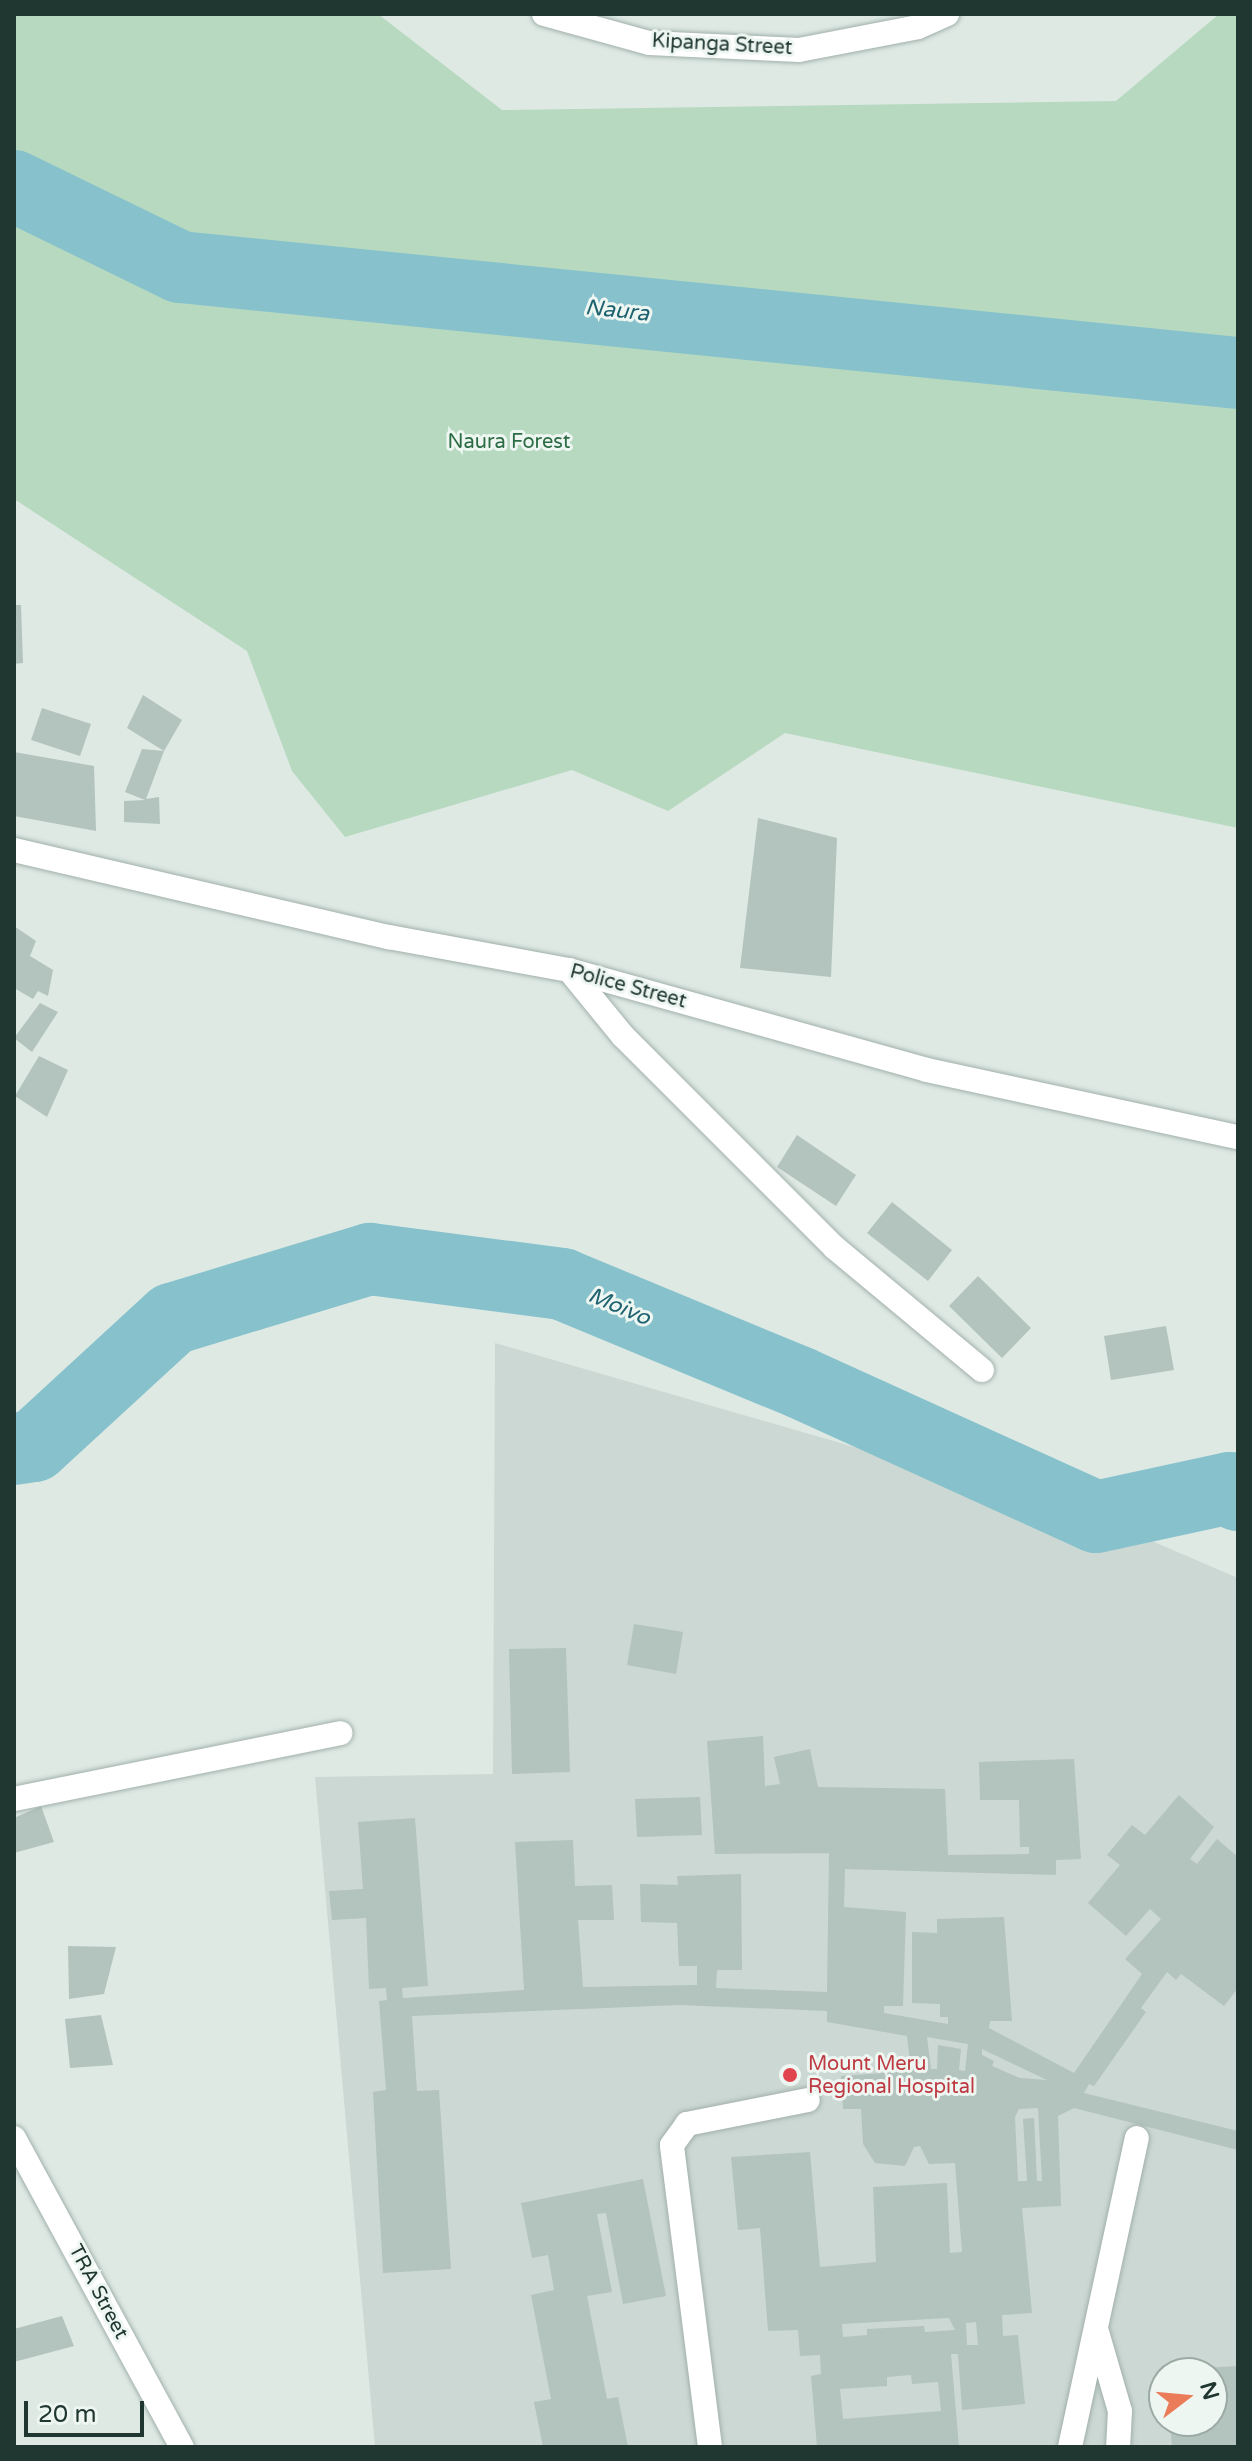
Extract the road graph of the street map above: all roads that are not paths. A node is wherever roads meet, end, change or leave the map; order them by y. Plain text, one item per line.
1 (544, 14) edge
2 (947, 14) edge
3 (14, 850) edge
4 (569, 970) junction
5 (1238, 1137) edge
6 (982, 1370) dead end
7 (340, 1733) dead end
8 (14, 1799) edge
9 (808, 2100) dead end
10 (14, 2138) edge
11 (1137, 2138) dead end
12 (1096, 2329) junction
13 (182, 2447) edge
14 (710, 2447) edge
15 (1070, 2447) edge
16 (1118, 2447) edge

1 - 2 street, Kipanga Street
3 - 4 street, Police Street
4 - 5 street, Police Street
4 - 6 street
7 - 8 street
9 - 14 street
10 - 13 street, TRA Street
11 - 12 street
12 - 15 street
12 - 16 street

